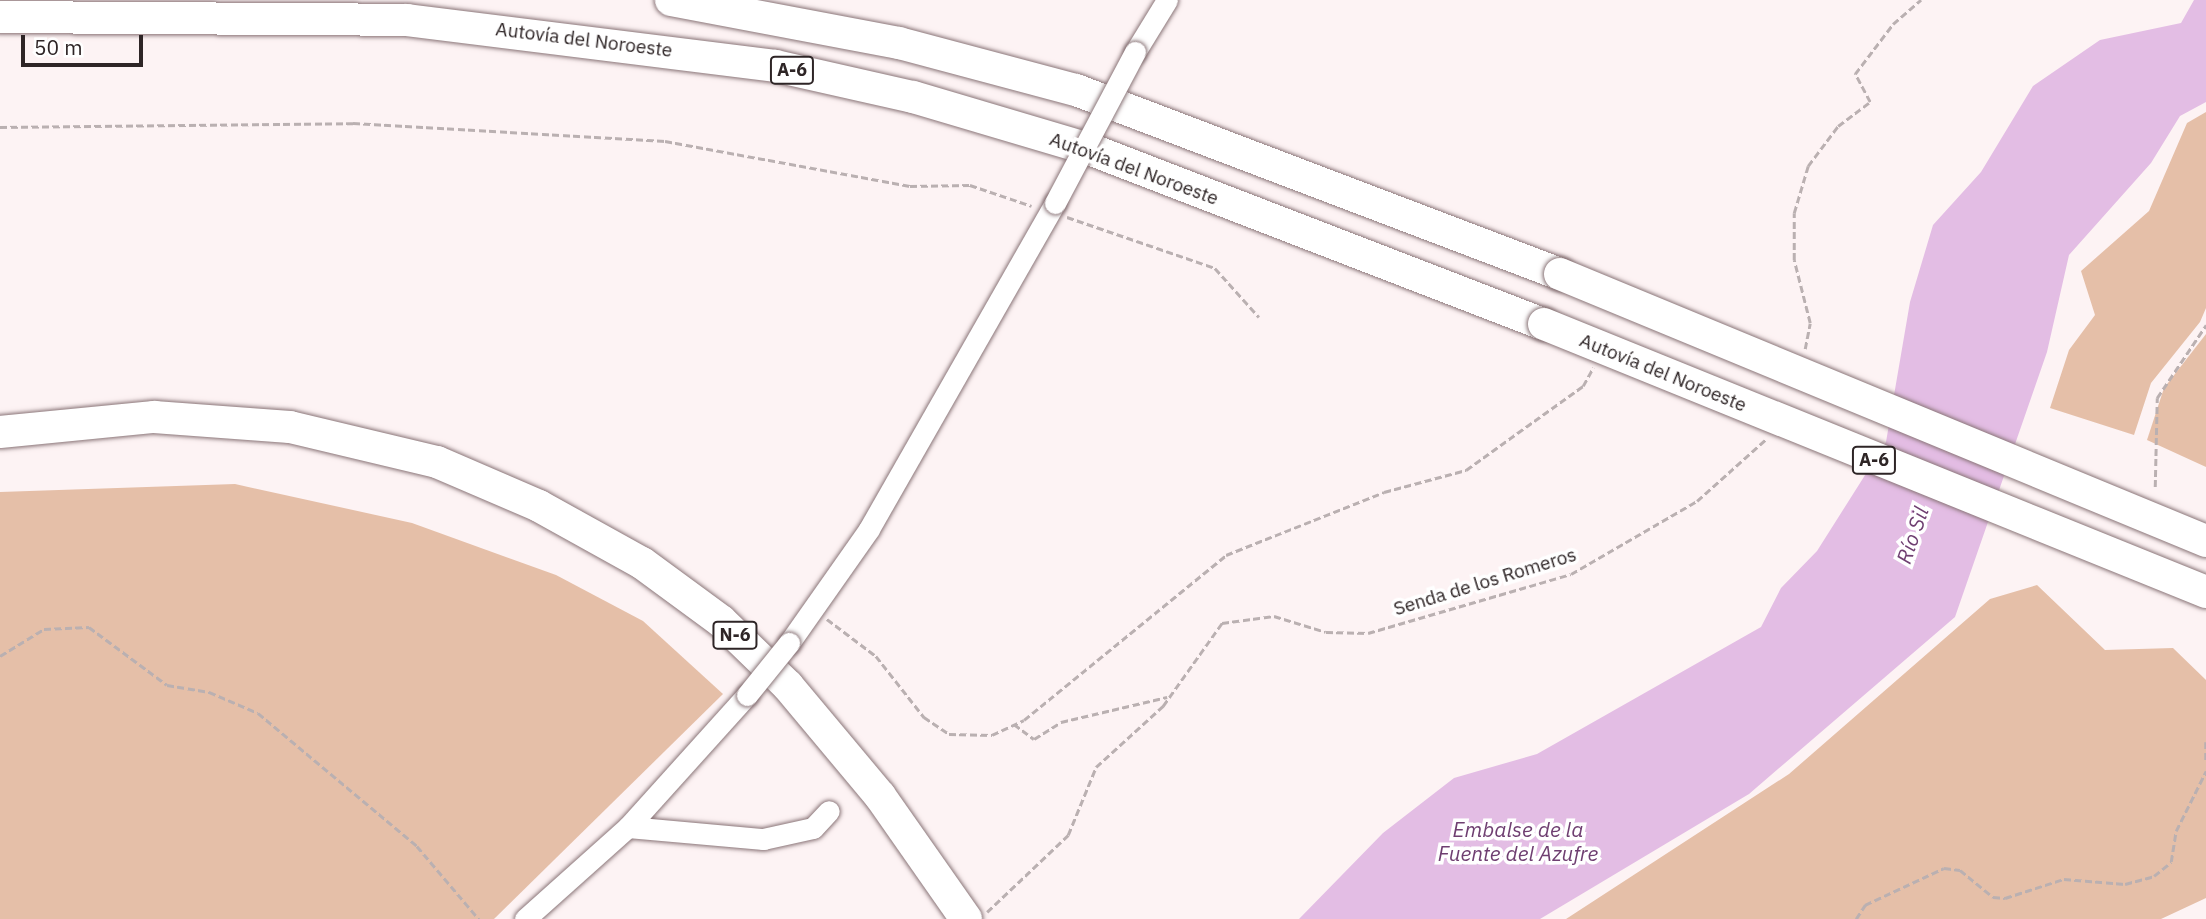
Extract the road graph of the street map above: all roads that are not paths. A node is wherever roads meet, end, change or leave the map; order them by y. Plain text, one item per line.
1 (671, 0) edge
2 (1167, 0) edge
3 (0, 17) edge
4 (0, 432) edge
5 (2206, 541) edge
6 (2206, 592) edge
7 (829, 811) dead end
8 (628, 827) junction
9 (967, 913) edge
10 (525, 919) edge

1 - 5 highway, bridge
2 - 8 street, bridge
3 - 6 highway, Autovía del Noroeste / A-6, bridge
4 - 9 highway, N-6
7 - 8 street
8 - 10 street

